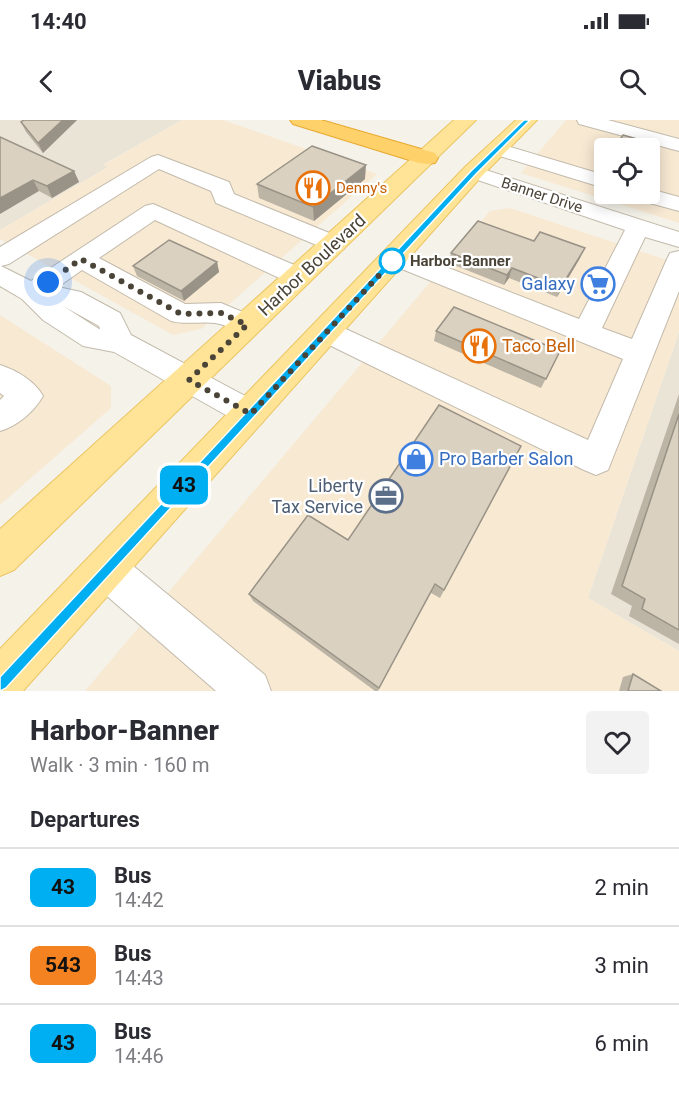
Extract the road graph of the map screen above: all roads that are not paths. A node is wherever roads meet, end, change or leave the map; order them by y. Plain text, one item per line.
1 (300, 120) edge
2 (466, 120) edge
3 (526, 120) edge
4 (586, 120) edge
5 (679, 145) edge
6 (497, 149) junction
7 (450, 165) junction
8 (564, 170) junction
9 (594, 179) edge
10 (545, 196) junction
11 (660, 199) edge
12 (679, 204) edge
13 (638, 227) junction
14 (679, 240) edge
15 (335, 244) junction
16 (396, 257) junction
17 (0, 258) edge
18 (81, 259) junction
19 (679, 259) edge
20 (0, 274) edge
21 (299, 277) junction
22 (31, 293) junction
23 (247, 325) junction
24 (327, 332) junction
25 (586, 332) junction
26 (640, 354) junction
27 (0, 377) edge
28 (189, 380) junction
29 (251, 414) junction
30 (0, 418) edge
31 (0, 556) edge
32 (106, 569) junction
33 (0, 682) edge
34 (249, 691) edge

1 - 7 highway
2 - 7 main road, Harbor Boulevard
3 - 6 main road, Harbor Boulevard
4 - 5 street
6 - 7 main road, Harbor Boulevard
6 - 8 street
7 - 10 street, Banner Drive
7 - 15 main road, Harbor Boulevard
7 - 16 main road, Harbor Boulevard
8 - 9 street
8 - 10 street
10 - 13 street, Banner Drive
11 - 12 street
13 - 14 street, Banner Drive
13 - 25 street
15 - 17 street
15 - 21 main road, Harbor Boulevard
16 - 24 main road, Harbor Boulevard
16 - 25 street
18 - 21 street
18 - 22 street
18 - 23 street
19 - 26 street
20 - 22 street
21 - 23 main road, Harbor Boulevard
22 - 28 street
23 - 28 main road, Harbor Boulevard
24 - 26 street
24 - 29 main road, Harbor Boulevard
25 - 26 street
27 - 30 street
28 - 29 street
28 - 31 main road, Harbor Boulevard
29 - 32 main road, Harbor Boulevard
32 - 33 main road, Harbor Boulevard
32 - 34 street

